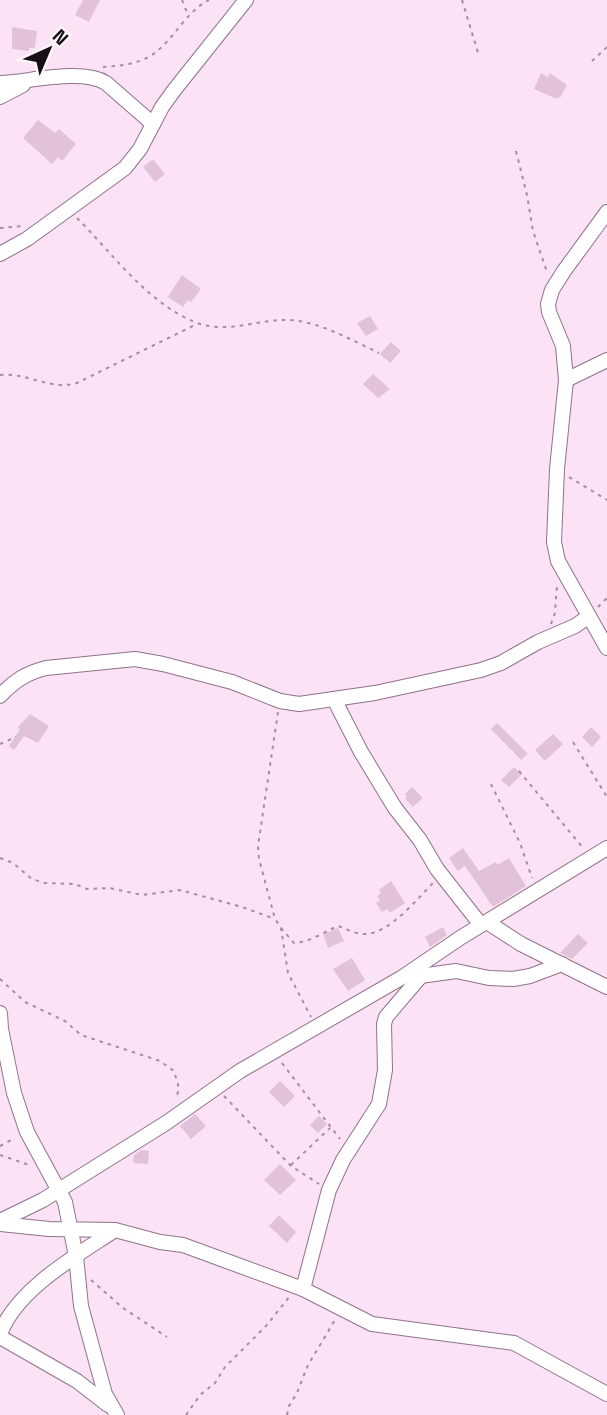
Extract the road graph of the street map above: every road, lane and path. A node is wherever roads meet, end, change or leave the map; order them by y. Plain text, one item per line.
1 (182, 0) edge
2 (209, 0) edge
3 (246, 0) edge
4 (462, 0) edge
5 (188, 16) junction
6 (607, 47) edge
7 (479, 56) dead end
8 (592, 61) dead end
9 (100, 67) dead end
10 (31, 81) junction
11 (0, 83) edge
12 (0, 97) edge
13 (153, 124) junction
14 (516, 151) dead end
15 (68, 209) junction
16 (607, 212) edge
17 (0, 254) edge
18 (552, 290) junction
19 (198, 324) junction
20 (379, 353) dead end
21 (607, 360) edge
22 (0, 375) edge
23 (566, 380) junction
24 (557, 469) junction
25 (607, 500) edge
26 (556, 582) dead end
27 (588, 617) junction
28 (551, 624) dead end
29 (607, 648) edge
30 (0, 696) edge
31 (334, 699) junction
32 (280, 701) junction
33 (16, 737) dead end
34 (573, 742) dead end
35 (0, 744) edge
36 (519, 771) dead end
37 (491, 784) dead end
38 (607, 797) edge
39 (607, 848) edge
40 (593, 857) junction
41 (0, 858) edge
42 (437, 869) junction
43 (536, 893) junction
44 (275, 919) junction
45 (484, 923) junction
46 (281, 928) junction
47 (562, 964) junction
48 (421, 976) junction
49 (401, 978) junction
50 (0, 979) edge
51 (607, 987) edge
52 (0, 1013) edge
53 (317, 1027) junction
54 (274, 1052) junction
55 (216, 1087) junction
56 (166, 1123) junction
57 (331, 1127) junction
58 (27, 1132) junction
59 (0, 1146) edge
60 (350, 1151) junction
61 (0, 1155) edge
62 (291, 1166) junction
63 (48, 1167) junction
64 (60, 1189) junction
65 (329, 1191) junction
66 (0, 1223) edge
67 (72, 1230) junction
68 (115, 1230) junction
69 (76, 1262) junction
70 (300, 1288) junction
71 (342, 1309) junction
72 (0, 1336) edge
73 (167, 1337) dead end
74 (607, 1394) edge
75 (114, 1411) edge
76 (186, 1415) edge
77 (288, 1415) edge

1 - 5 path
2 - 5 path
3 - 13 street
4 - 7 path
5 - 9 path
6 - 8 path
10 - 11 street
10 - 12 street
10 - 13 street
13 - 15 street
14 - 18 path
15 - 17 street
15 - 19 path
16 - 18 street
18 - 23 street
19 - 20 path
19 - 22 path
21 - 23 street
23 - 24 street
24 - 25 path
24 - 27 street
26 - 28 path
27 - 29 street
27 - 31 street
30 - 32 street
31 - 32 street
31 - 42 street
32 - 44 path
33 - 35 path
34 - 38 path
36 - 40 path
37 - 43 path
39 - 40 street
40 - 43 street
41 - 44 path
42 - 45 street
42 - 46 path
43 - 45 street
44 - 46 path
45 - 47 street
45 - 49 street
46 - 53 path
47 - 48 street
47 - 51 street
48 - 49 street
48 - 60 street
49 - 53 street
50 - 56 path
52 - 58 street
53 - 54 street
54 - 55 street
54 - 57 path
55 - 56 street
55 - 62 path
56 - 64 street
57 - 60 path
57 - 62 path
58 - 59 path
58 - 63 street
60 - 65 street
61 - 63 path
62 - 65 path
63 - 64 street
64 - 66 street
64 - 67 street
65 - 70 street
66 - 67 street
67 - 68 street
67 - 69 street
68 - 69 street
68 - 70 street
69 - 72 street
69 - 73 path
69 - 75 street
70 - 71 street
70 - 76 path
71 - 74 street
71 - 77 path
72 - 75 street

